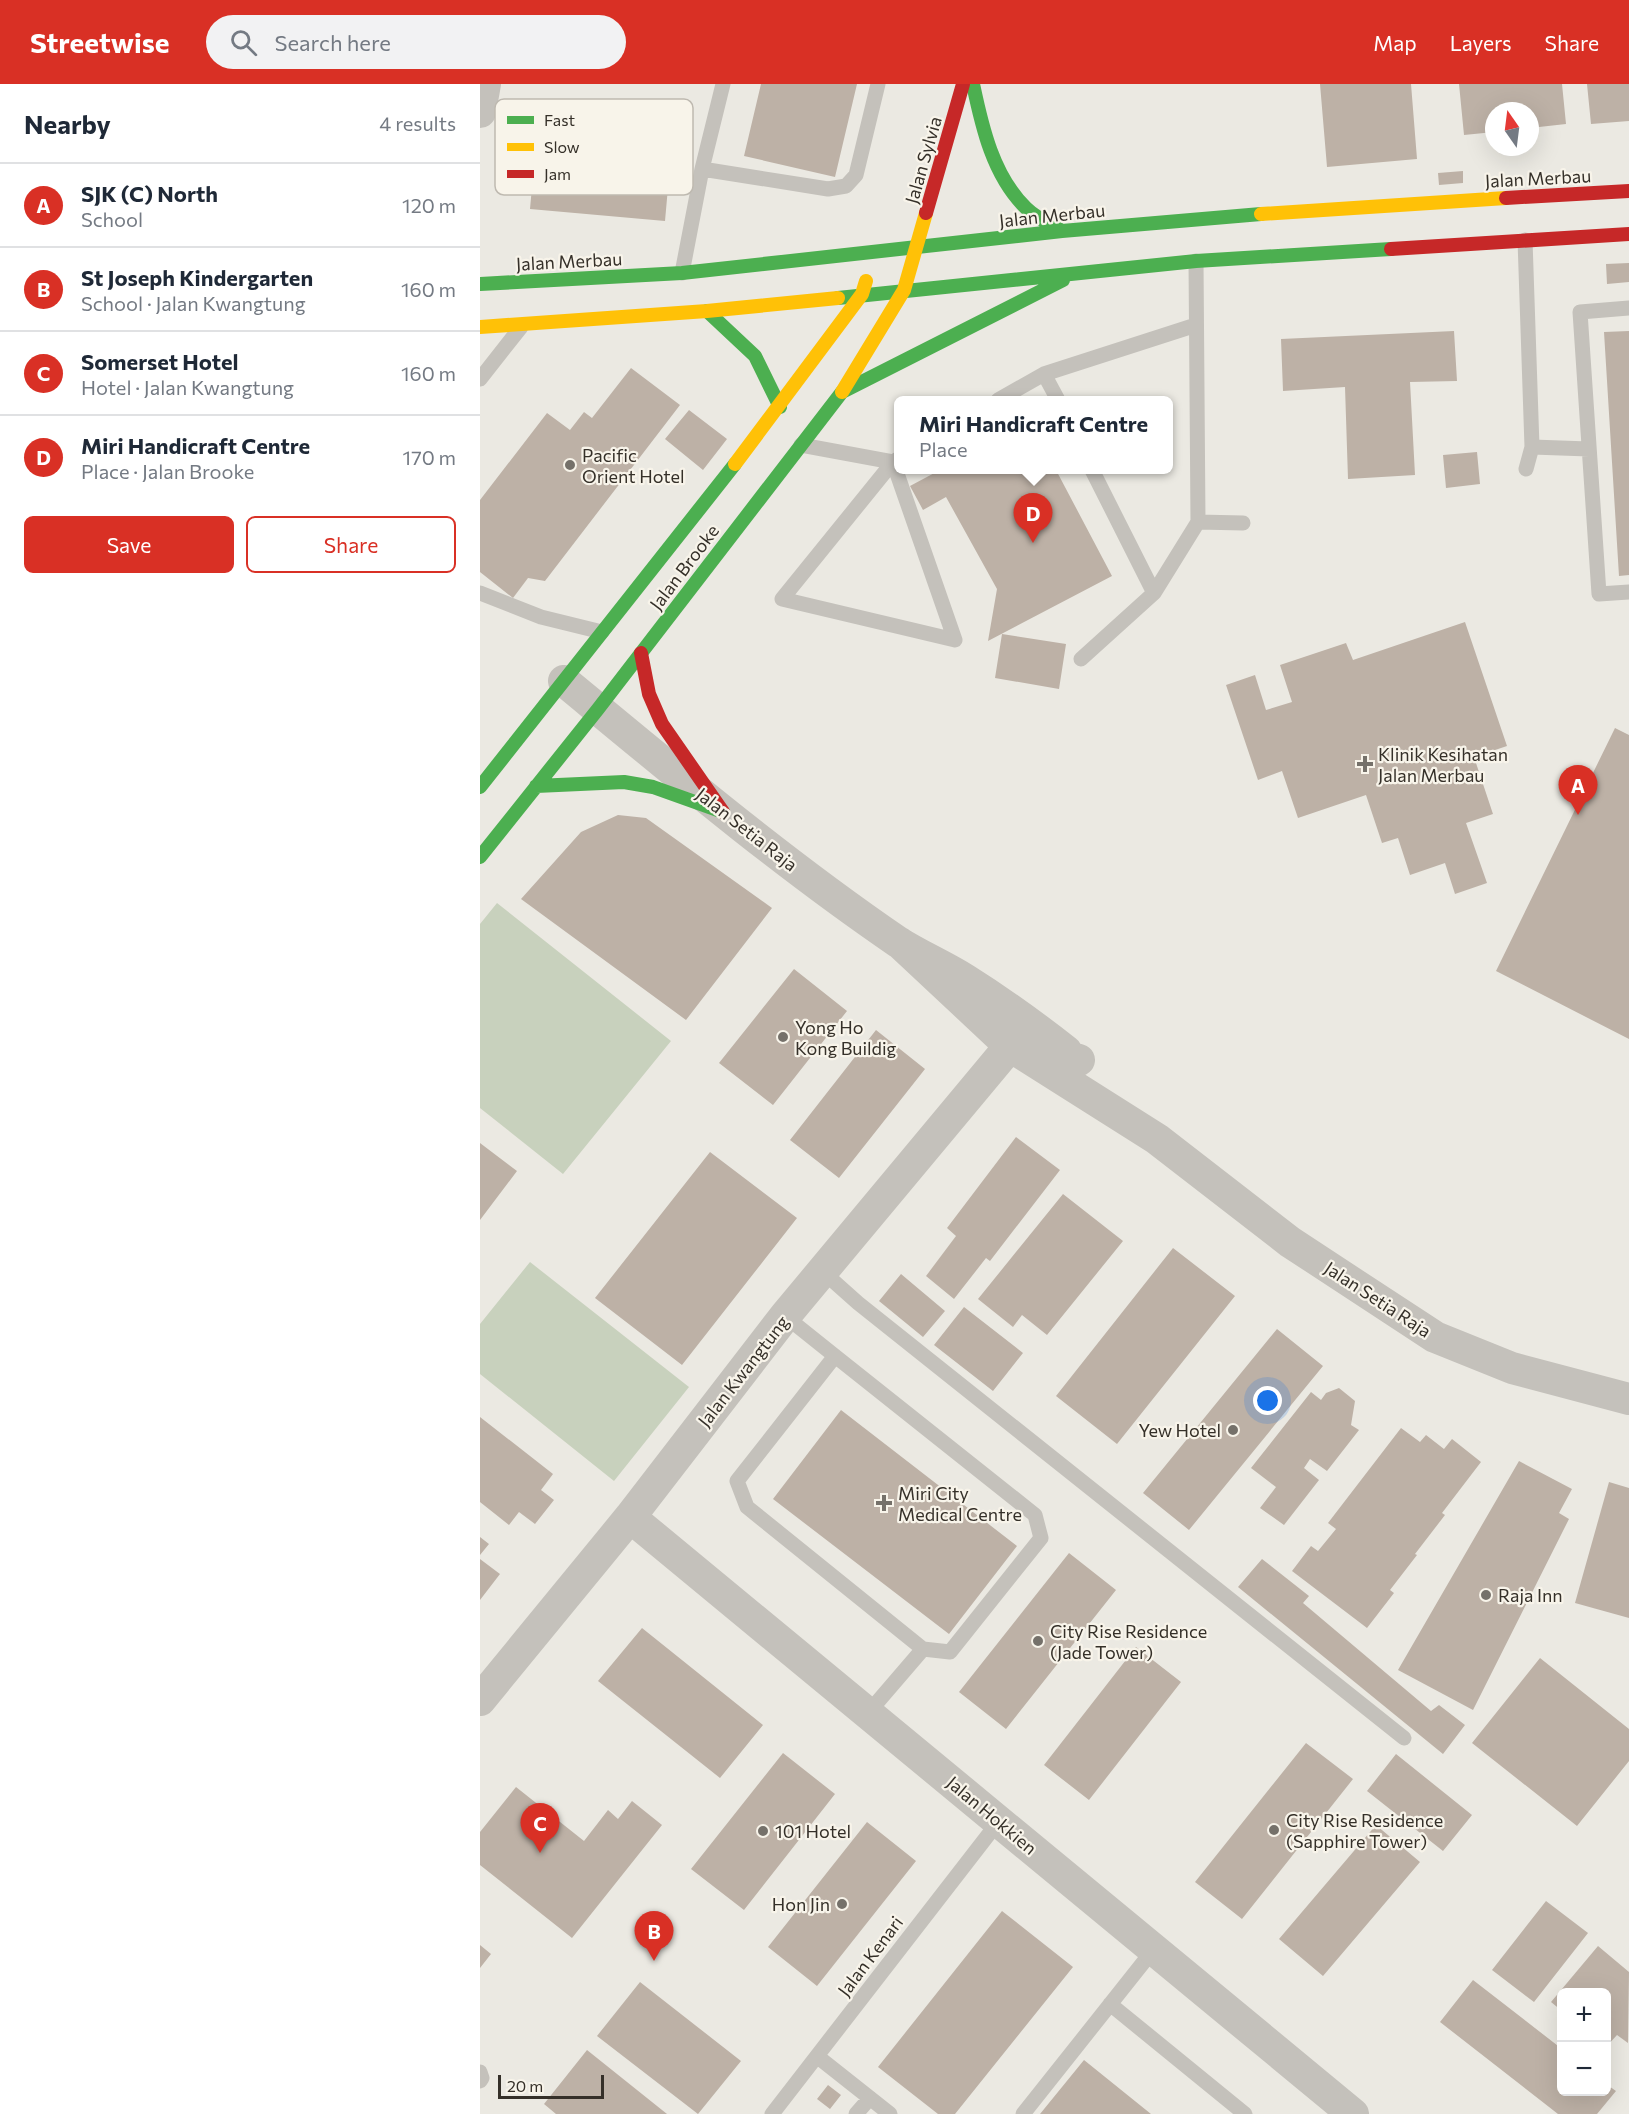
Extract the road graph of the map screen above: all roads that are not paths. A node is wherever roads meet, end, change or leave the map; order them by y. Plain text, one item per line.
1 (485, 84) edge
2 (723, 84) edge
3 (878, 84) edge
4 (963, 84) edge
5 (973, 84) edge
6 (480, 112) edge
7 (702, 169) junction
8 (1629, 191) edge
9 (1062, 231) junction
10 (1629, 234) edge
11 (1525, 240) junction
12 (917, 247) junction
13 (1196, 261) junction
14 (872, 262) junction
15 (1078, 272) junction
16 (682, 273) junction
17 (480, 284) edge
18 (904, 290) junction
19 (862, 294) junction
20 (1629, 308) edge
21 (707, 311) junction
22 (523, 325) junction
23 (1196, 325) junction
24 (480, 327) edge
25 (1044, 374) junction
26 (480, 379) edge
27 (842, 392) junction
28 (1005, 396) edge
29 (1056, 396) edge
30 (780, 407) junction
31 (800, 445) junction
32 (1532, 447) junction
33 (1589, 449) junction
34 (894, 461) edge
35 (894, 463) edge
36 (1526, 469) dead end
37 (900, 474) edge
38 (1094, 474) edge
39 (1198, 522) junction
40 (1244, 523) dead end
41 (1629, 592) edge
42 (480, 593) edge
43 (1154, 593) junction
44 (602, 632) junction
45 (641, 653) junction
46 (1081, 659) dead end
47 (564, 681) junction
48 (598, 709) junction
49 (536, 786) junction
50 (480, 787) edge
51 (723, 812) junction
52 (480, 857) edge
53 (900, 943) junction
54 (965, 979) junction
55 (1010, 1046) junction
56 (1079, 1060) junction
57 (1157, 1139) junction
58 (822, 1271) junction
59 (785, 1316) junction
60 (835, 1356) junction
61 (1629, 1399) edge
62 (630, 1517) junction
63 (923, 1649) junction
64 (485, 1684) edge
65 (868, 1713) junction
66 (1404, 1737) dead end
67 (999, 1821) junction
68 (1154, 1949) junction
69 (1110, 2004) junction
70 (818, 2057) junction
71 (480, 2072) edge
72 (480, 2081) edge
73 (870, 2098) junction
74 (772, 2114) edge
75 (856, 2114) edge
76 (890, 2114) edge
77 (1023, 2114) edge
78 (1245, 2114) edge
79 (1353, 2114) edge

1 - 6 street
2 - 7 lane
3 - 7 lane
4 - 12 main road, Jalan Sylvia
5 - 9 main road
7 - 16 lane
8 - 9 main road, Jalan Merbau
9 - 12 main road, Jalan Merbau
10 - 11 main road
11 - 13 main road
11 - 32 lane
12 - 14 main road, Jalan Merbau
12 - 18 main road, Jalan Sylvia
13 - 15 main road
13 - 23 lane
14 - 16 main road, Jalan Merbau
14 - 19 main road, Jalan Brooke
15 - 18 main road
15 - 27 main road
16 - 17 main road, Jalan Merbau
18 - 19 main road
18 - 27 main road, Jalan Brooke
19 - 21 main road
19 - 30 main road, Jalan Brooke
20 - 33 lane
21 - 22 main road
21 - 30 main road
22 - 24 main road
22 - 26 lane
23 - 25 lane
23 - 39 lane
25 - 28 lane
25 - 29 lane
27 - 31 main road, Jalan Brooke
30 - 44 main road, Jalan Brooke
31 - 34 lane
31 - 45 main road, Jalan Brooke
32 - 33 lane
32 - 36 lane
33 - 41 lane
35 - 37 lane
38 - 43 lane
39 - 40 lane
39 - 43 lane
42 - 44 lane
43 - 46 lane
44 - 47 main road, Jalan Brooke
45 - 48 main road, Jalan Brooke
45 - 51 main road
47 - 48 street, Jalan Setia Raja
47 - 50 main road, Jalan Brooke
48 - 49 main road, Jalan Brooke
48 - 51 street, Jalan Setia Raja
49 - 51 main road
49 - 52 main road, Jalan Brooke
51 - 53 street, Jalan Setia Raja
53 - 54 street, Jalan Setia Raja
53 - 55 street, Jalan Setia Raja
54 - 55 street
54 - 56 street, Jalan Setia Raja
55 - 56 street
55 - 57 street, Jalan Setia Raja
55 - 58 street, Jalan Kwangtung
56 - 57 street, Jalan Setia Raja
57 - 61 street, Jalan Setia Raja
58 - 59 street, Jalan Kwangtung
58 - 66 lane
59 - 60 lane
59 - 62 street, Jalan Kwangtung
60 - 63 lane
60 - 63 lane
62 - 64 street, Jalan Kwangtung
62 - 65 street, Jalan Hokkien
63 - 65 lane
65 - 67 street, Jalan Hokkien
67 - 68 street, Jalan Hokkien
67 - 70 lane, Jalan Kenari
68 - 69 lane
68 - 79 street, Jalan Hokkien
69 - 77 lane
69 - 78 lane
70 - 73 lane
70 - 74 lane, Jalan Kenari
71 - 72 lane
73 - 75 lane
73 - 76 lane

